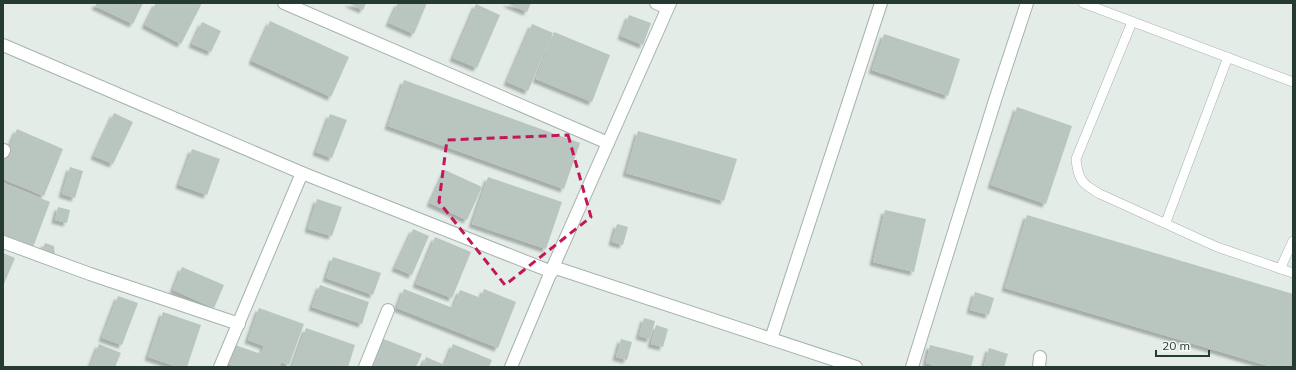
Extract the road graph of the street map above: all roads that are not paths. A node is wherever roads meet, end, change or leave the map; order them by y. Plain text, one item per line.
1 (284, 3) edge
2 (656, 3) edge
3 (881, 3) edge
4 (1027, 3) edge
5 (1082, 3) edge
6 (669, 6) edge
7 (1132, 22) junction
8 (3, 45) edge
9 (1228, 57) junction
10 (1293, 82) edge
11 (608, 143) junction
12 (302, 173) junction
13 (1166, 222) junction
14 (1293, 241) edge
15 (3, 242) edge
16 (1280, 269) junction
17 (552, 270) junction
18 (1293, 273) edge
19 (388, 310) dead end
20 (239, 324) junction
21 (770, 339) junction
22 (220, 367) edge
23 (365, 367) edge
24 (510, 367) edge
25 (856, 367) edge
26 (912, 367) edge

1 - 11 street
2 - 6 street
3 - 21 street
4 - 26 street
5 - 7 lane
6 - 11 street
7 - 9 lane
7 - 13 lane
8 - 12 street
9 - 10 lane
9 - 13 lane
11 - 17 street
12 - 17 street
12 - 20 street
13 - 16 lane
14 - 16 lane
15 - 20 street
16 - 18 lane
17 - 21 street
17 - 24 street
19 - 23 street
20 - 22 street
21 - 25 street

